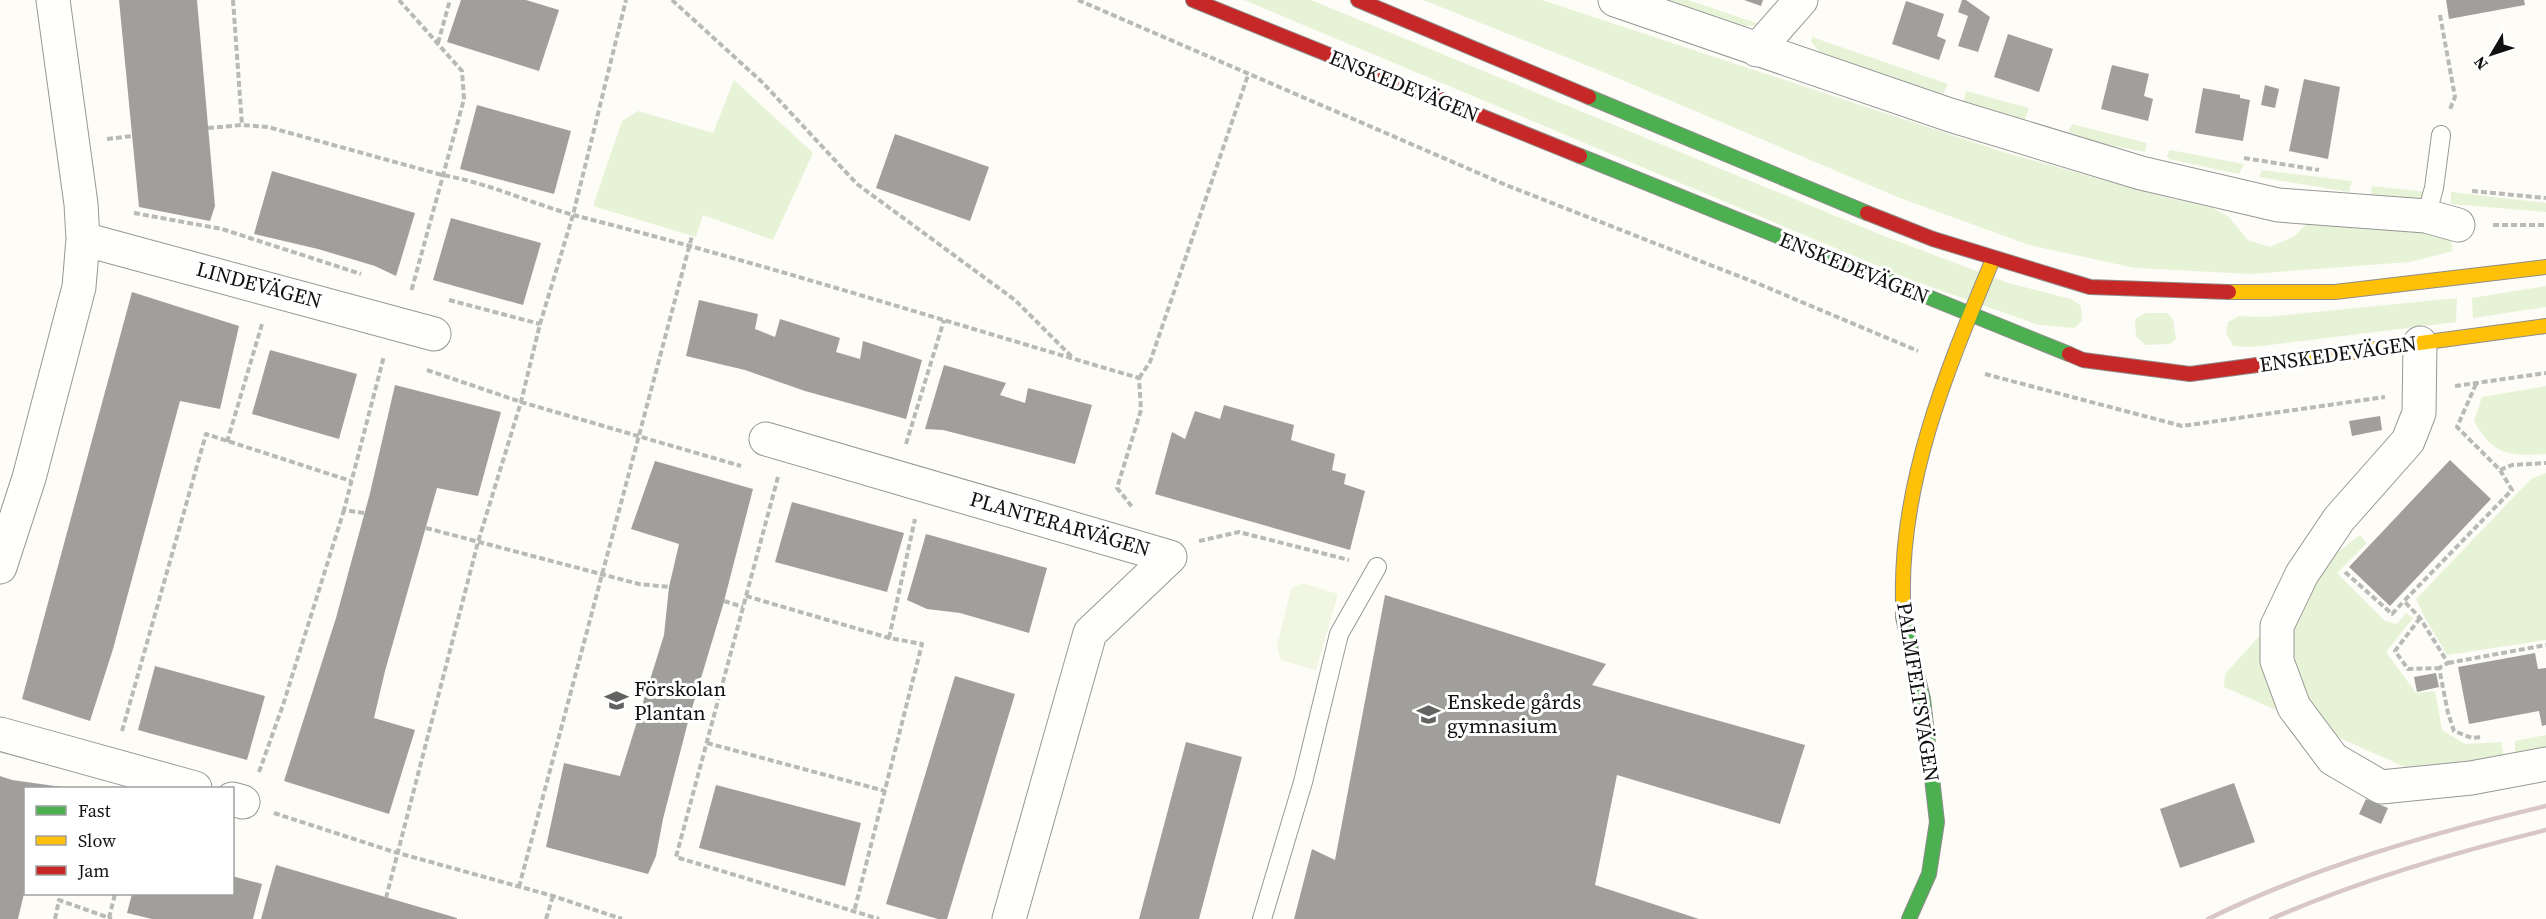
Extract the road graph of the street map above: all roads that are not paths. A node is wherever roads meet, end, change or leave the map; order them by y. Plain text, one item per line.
1 (53, 0) edge
2 (1193, 0) edge
3 (1358, 0) edge
4 (1615, 0) edge
5 (1801, 0) edge
6 (1757, 50) junction
7 (2441, 135) dead end
8 (2430, 202) junction
9 (2458, 225) road end
10 (83, 239) junction
11 (1993, 259) junction
12 (2546, 267) edge
13 (1970, 314) junction
14 (2546, 326) edge
15 (413, 327) road end
16 (2420, 343) junction
17 (776, 442) road end
18 (0, 567) edge
19 (1377, 567) road end
20 (0, 734) edge
21 (2546, 764) edge
22 (188, 787) edge
23 (1009, 919) edge
24 (1262, 919) edge
25 (1909, 919) edge

1 - 10 street
2 - 13 main road, ENSKEDEVÄGEN
3 - 11 main road
4 - 6 street
5 - 6 street
6 - 8 street
7 - 8 lane
8 - 9 street
10 - 15 street, LINDEVÄGEN
10 - 18 street
11 - 12 main road
11 - 13 main road, PALMFELTSVÄGEN
13 - 16 main road, ENSKEDEVÄGEN
13 - 25 main road, PALMFELTSVÄGEN
14 - 16 main road, ENSKEDEVÄGEN
16 - 21 street
17 - 23 street, PLANTERARVÄGEN
19 - 24 lane
20 - 22 street

